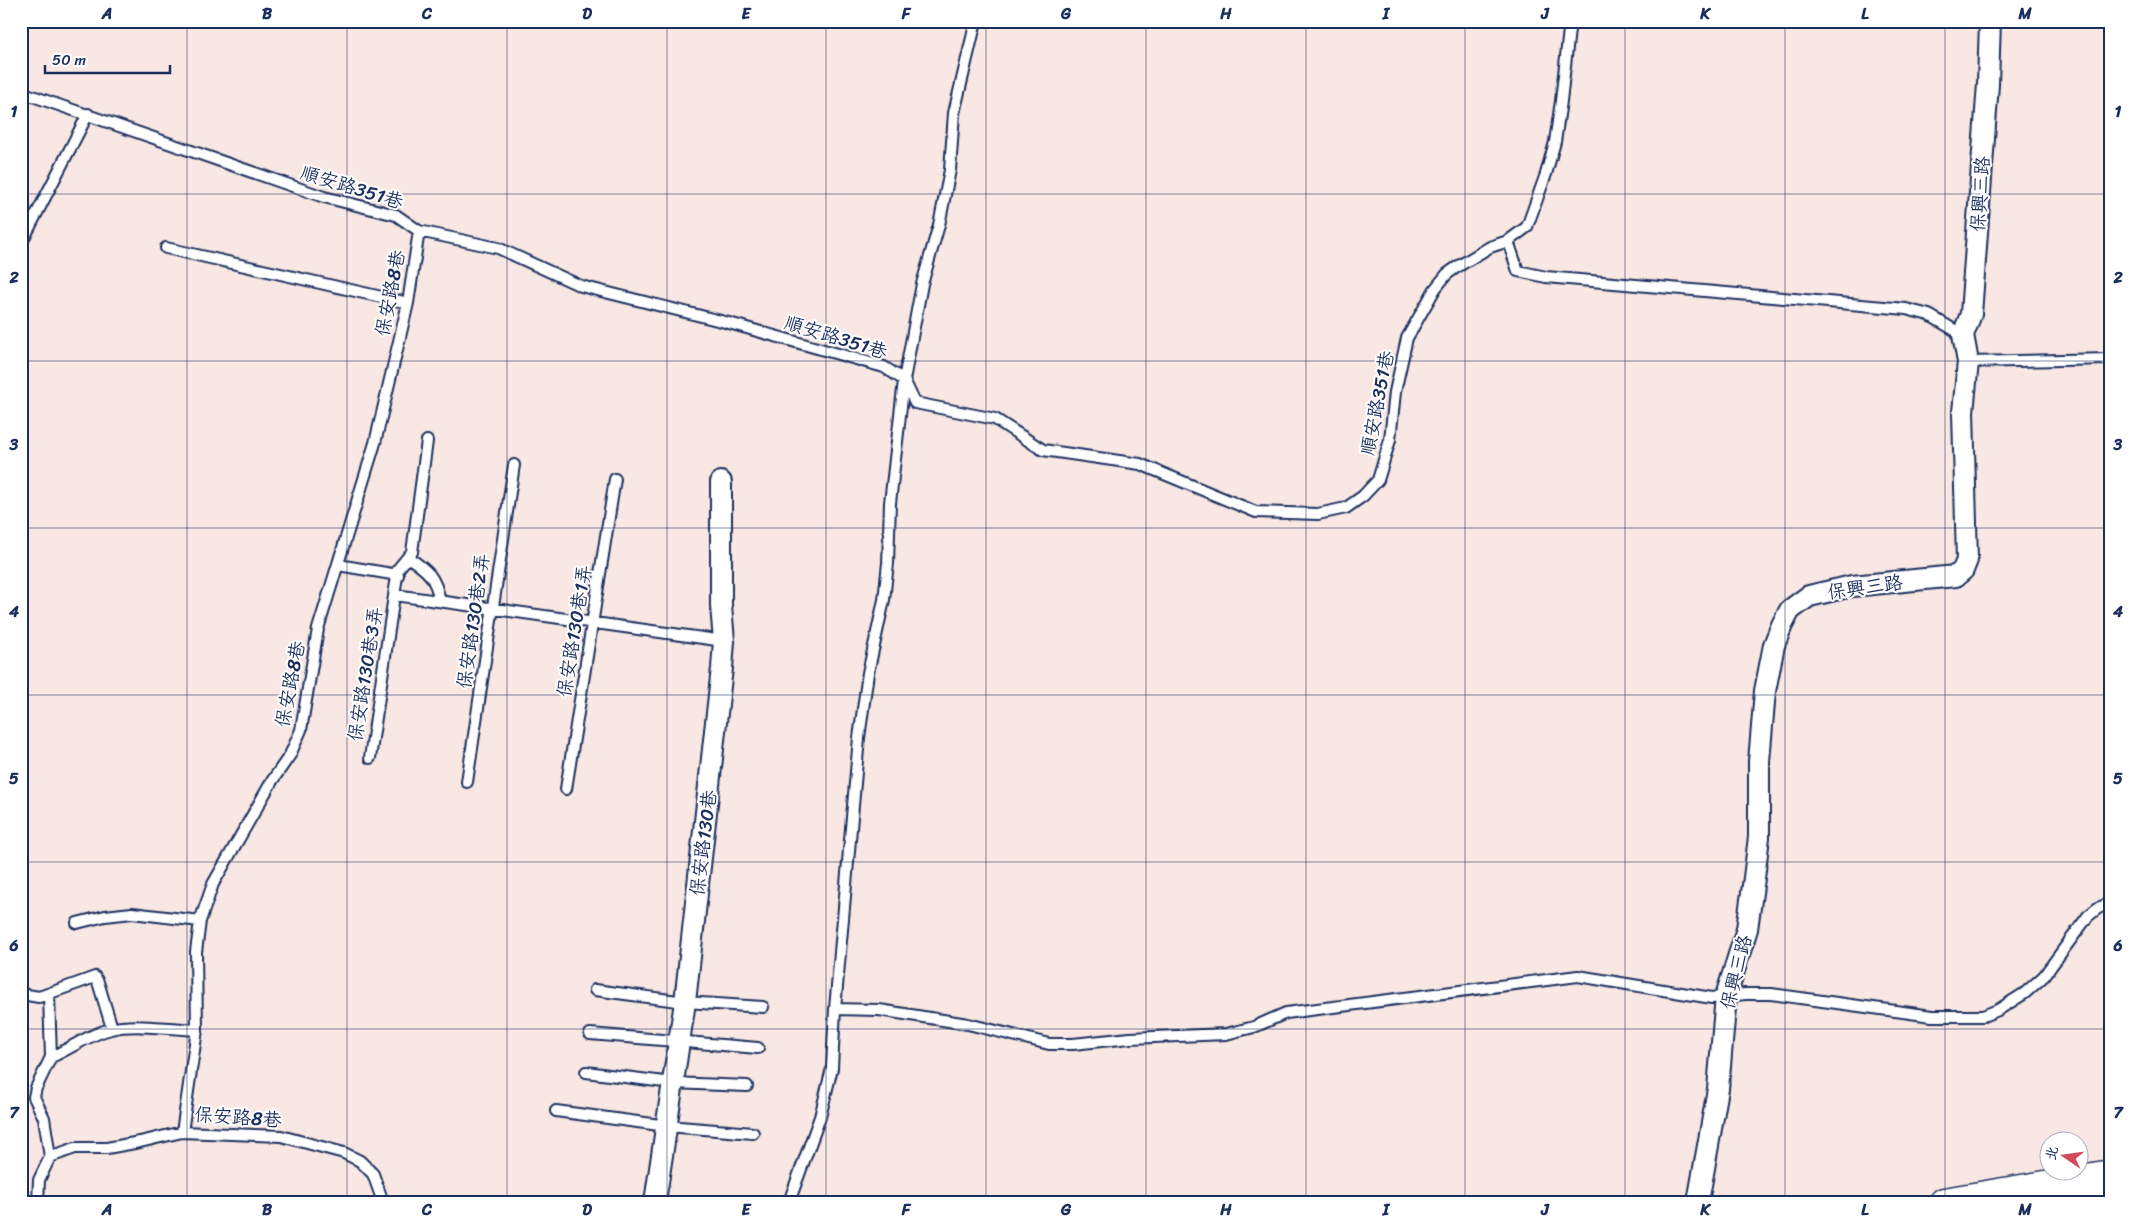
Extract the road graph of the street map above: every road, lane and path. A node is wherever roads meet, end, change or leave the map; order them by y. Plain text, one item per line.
1 (976, 21) edge
2 (1570, 21) edge
3 (1990, 21) edge
4 (21, 92) edge
5 (88, 114) junction
6 (419, 231) junction
7 (1508, 241) junction
8 (21, 244) edge
9 (166, 248) dead end
10 (408, 303) junction
11 (1963, 335) junction
12 (2111, 359) edge
13 (1968, 362) junction
14 (904, 380) junction
15 (427, 440) dead end
16 (514, 465) dead end
17 (615, 479) dead end
18 (721, 482) dead end
19 (408, 557) junction
20 (338, 565) junction
21 (398, 574) junction
22 (395, 595) junction
23 (440, 601) junction
24 (493, 609) junction
25 (593, 623) junction
26 (724, 640) junction
27 (370, 758) dead end
28 (467, 782) dead end
29 (566, 789) dead end
30 (2111, 903) edge
31 (200, 922) junction
32 (77, 923) dead end
33 (595, 990) dead end
34 (21, 994) edge
35 (49, 995) junction
36 (1726, 996) junction
37 (685, 1002) junction
38 (763, 1007) dead end
39 (835, 1009) junction
40 (112, 1028) junction
41 (197, 1030) junction
42 (590, 1034) dead end
43 (678, 1042) junction
44 (758, 1048) dead end
45 (51, 1057) junction
46 (586, 1072) dead end
47 (672, 1084) junction
48 (747, 1086) dead end
49 (556, 1111) dead end
50 (668, 1126) junction
51 (182, 1132) junction
52 (753, 1133) dead end
53 (50, 1157) junction
54 (2111, 1174) edge
55 (2111, 1195) edge
56 (38, 1202) edge
57 (383, 1202) edge
58 (655, 1202) edge
59 (789, 1202) edge
60 (1698, 1202) edge
61 (1944, 1202) edge
62 (2065, 1202) edge

1 - 14 lane
2 - 7 lane, 順安路351巷
3 - 11 street, 保興三路
4 - 5 lane, 順安路351巷
5 - 6 lane, 順安路351巷
5 - 8 lane
6 - 10 lane, 保安路8巷
6 - 14 lane, 順安路351巷
7 - 11 lane
7 - 14 lane, 順安路351巷
9 - 10 lane
10 - 20 lane, 保安路8巷
11 - 13 street, 保興三路
12 - 13 lane
13 - 36 street, 保興三路
14 - 39 lane
15 - 19 lane
16 - 24 lane, 保安路130巷2弄
17 - 25 lane, 保安路130巷1弄
18 - 26 street, 保安路130巷
19 - 21 lane
19 - 23 lane
20 - 21 lane
20 - 31 lane, 保安路8巷
21 - 22 lane, 保安路130巷3弄
22 - 23 lane
22 - 27 lane, 保安路130巷3弄
23 - 24 lane
24 - 25 lane
24 - 28 lane, 保安路130巷2弄
25 - 26 lane
25 - 29 lane, 保安路130巷1弄
26 - 37 street, 保安路130巷
30 - 36 lane
31 - 32 lane
31 - 41 lane, 保安路8巷
33 - 37 lane
34 - 35 lane
35 - 40 lane
35 - 45 lane
36 - 39 lane
36 - 60 street, 保興三路
37 - 38 lane
37 - 43 street, 保安路130巷
39 - 59 lane
40 - 41 lane
40 - 45 lane
41 - 51 lane, 保安路8巷
42 - 43 lane
43 - 44 lane
43 - 47 street, 保安路130巷
45 - 53 lane
46 - 47 lane
47 - 48 lane
47 - 50 street, 保安路130巷
49 - 50 lane
50 - 52 lane
50 - 58 street, 保安路130巷
51 - 53 lane, 保安路8巷
51 - 57 lane, 保安路8巷
53 - 56 lane
54 - 61 main road
55 - 62 main road

